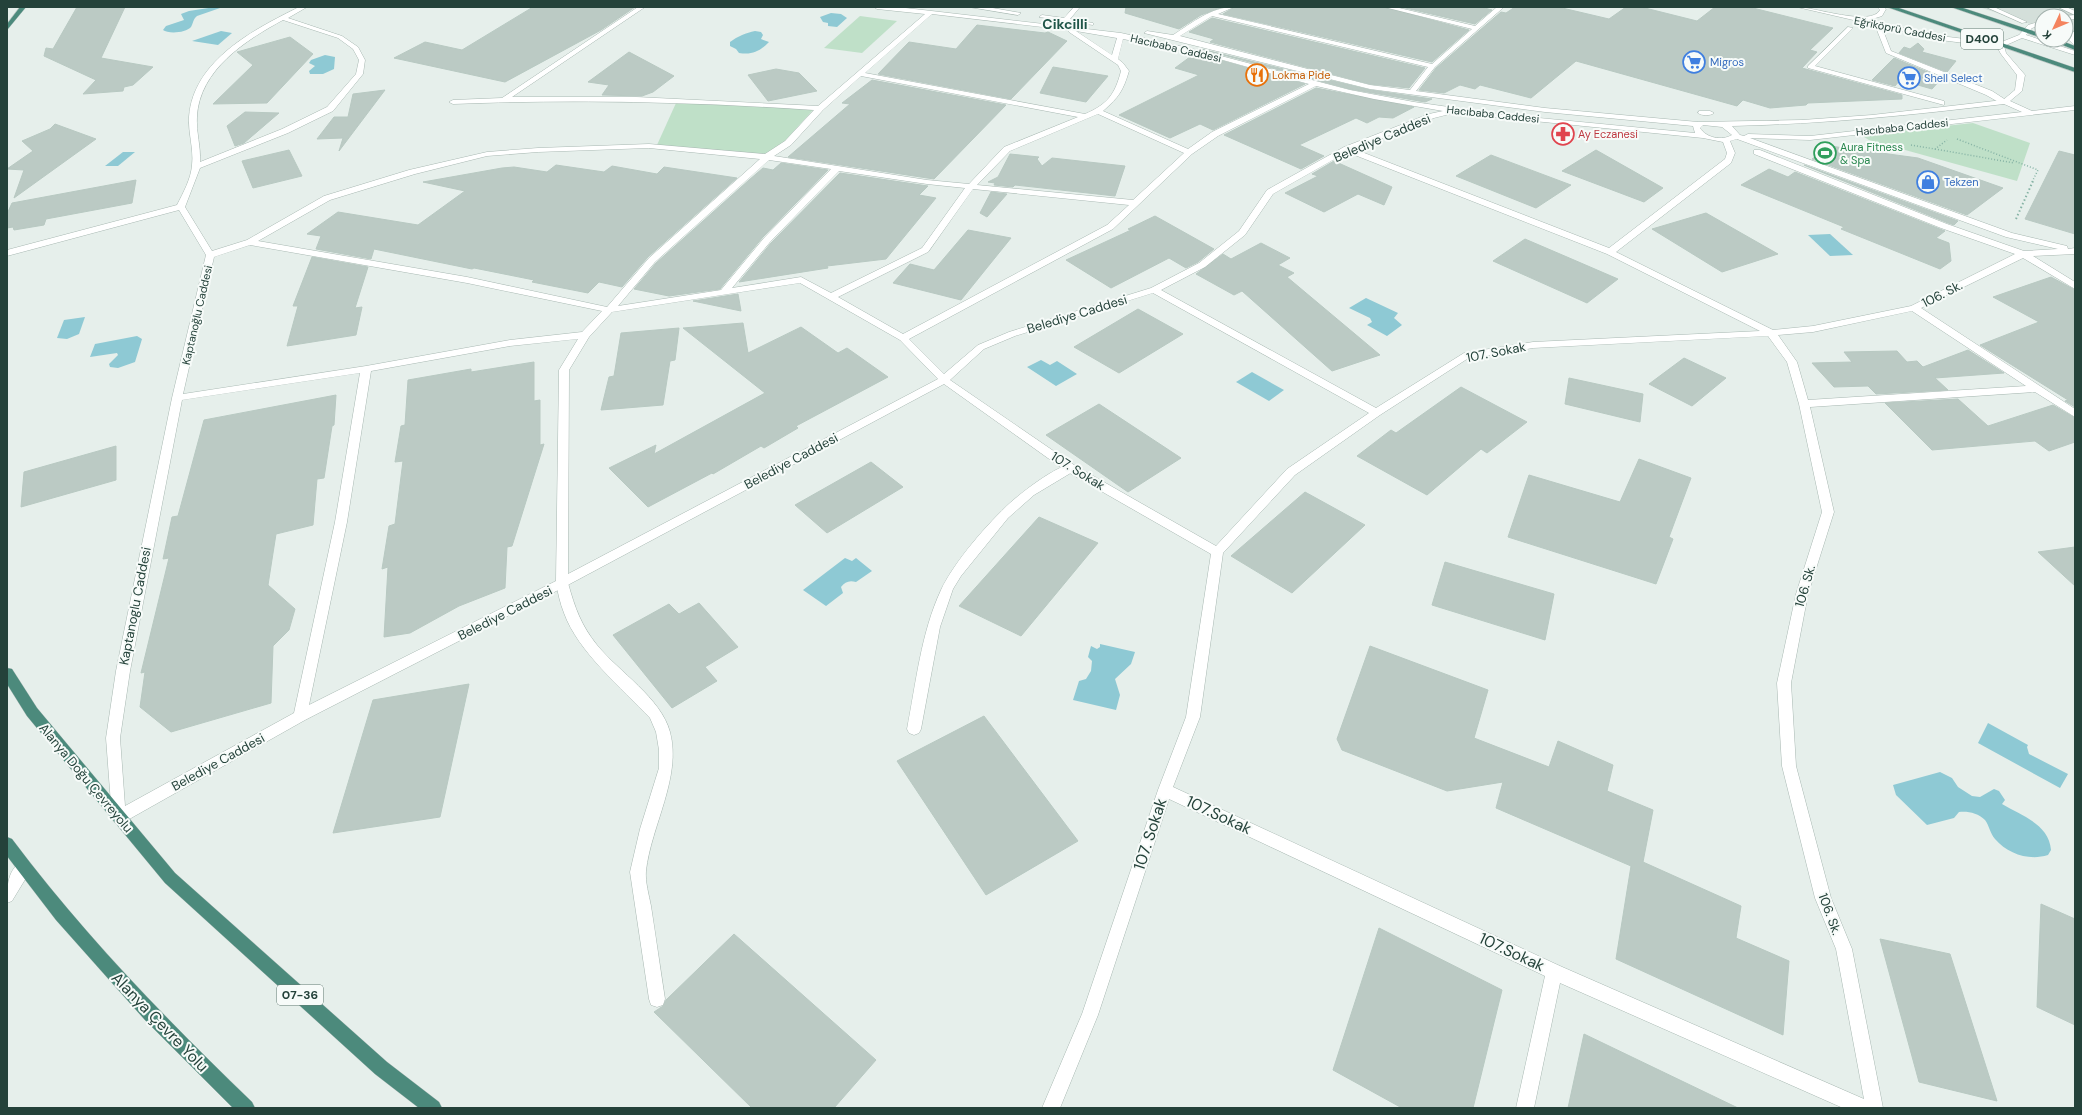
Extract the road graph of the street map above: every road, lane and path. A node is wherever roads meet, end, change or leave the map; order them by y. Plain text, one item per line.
1 (23, 7) edge
2 (304, 7) edge
3 (642, 7) edge
4 (877, 7) edge
5 (972, 7) edge
6 (1077, 7) edge
7 (1231, 7) edge
8 (1386, 7) edge
9 (1501, 7) edge
10 (1800, 7) edge
11 (1880, 7) edge
12 (1890, 7) edge
13 (1954, 7) edge
14 (1989, 7) edge
15 (2061, 7) edge
16 (931, 12) junction
17 (2075, 13) edge
18 (1027, 14) dead end
19 (1211, 14) junction
20 (1035, 16) dead end
21 (282, 18) junction
22 (1066, 20) junction
23 (1857, 20) junction
24 (2024, 22) dead end
25 (2034, 24) edge
26 (1878, 25) junction
27 (7, 28) edge
28 (1476, 28) junction
29 (1850, 28) dead end
30 (1068, 29) junction
31 (2075, 32) edge
32 (2023, 33) junction
33 (2034, 35) edge
34 (1121, 36) junction
35 (1174, 37) junction
36 (2075, 44) edge
37 (2000, 45) junction
38 (2075, 53) edge
39 (1115, 59) junction
40 (1433, 66) junction
41 (2075, 70) edge
42 (860, 74) junction
43 (1316, 83) junction
44 (1411, 93) junction
45 (505, 99) junction
46 (453, 102) dead end
47 (1941, 102) dead end
48 (2005, 102) junction
49 (820, 108) junction
50 (2072, 108) edge
51 (1454, 110) junction
52 (1098, 111) junction
53 (1702, 113) dead end
54 (1710, 113) dead end
55 (2030, 113) junction
56 (1085, 116) junction
57 (1699, 124) junction
58 (1719, 124) junction
59 (1704, 136) junction
60 (1736, 136) junction
61 (1726, 140) junction
62 (1908, 144) dead end
63 (1935, 149) junction
64 (1347, 150) junction
65 (1189, 152) junction
66 (767, 157) junction
67 (2020, 164) junction
68 (196, 167) junction
69 (837, 168) junction
70 (970, 187) junction
71 (1136, 203) junction
72 (181, 206) junction
73 (2009, 235) junction
74 (250, 242) junction
75 (2075, 251) edge
76 (1610, 252) junction
77 (7, 253) edge
78 (2023, 254) junction
79 (210, 255) junction
80 (2075, 286) edge
81 (1154, 290) junction
82 (724, 292) junction
83 (832, 297) junction
84 (1914, 308) junction
85 (609, 310) junction
86 (1771, 332) junction
87 (585, 335) junction
88 (903, 338) junction
89 (366, 369) junction
90 (944, 380) junction
91 (2036, 389) junction
92 (178, 398) junction
93 (1804, 404) junction
94 (1376, 413) junction
95 (2075, 414) edge
96 (1070, 468) junction
97 (1217, 552) junction
98 (562, 583) junction
99 (7, 673) edge
100 (300, 716) junction
101 (914, 729) dead end
102 (1165, 790) junction
103 (119, 817) junction
104 (7, 844) edge
105 (24, 868) junction
106 (7, 896) edge
107 (1554, 972) junction
108 (657, 999) dead end
109 (246, 1108) edge
110 (432, 1108) edge
111 (1051, 1108) edge
112 (1525, 1108) edge
113 (1863, 1108) edge
114 (1874, 1108) edge

1 - 27 highway
2 - 21 street
3 - 45 street
4 - 16 street, Hacıbaba Caddesi
5 - 18 street
6 - 22 street
7 - 19 street
8 - 28 street
9 - 28 street
10 - 23 street, Eğriköprü Caddesi
11 - 23 street
12 - 37 highway, D400
13 - 32 highway, D400
14 - 24 street
15 - 17 street
16 - 30 street, Hacıbaba Caddesi
16 - 42 street
19 - 35 street
19 - 40 street
20 - 22 street
21 - 68 street
21 - 68 street
22 - 30 street
22 - 35 street
23 - 26 street, Eğriköprü Caddesi
25 - 32 street
26 - 37 street, Eğriköprü Caddesi
26 - 48 street
28 - 40 street
29 - 47 street
30 - 34 street, Hacıbaba Caddesi
30 - 39 street
31 - 36 street
32 - 33 highway, D400
32 - 37 street
32 - 38 street
34 - 39 street
34 - 43 street, Hacıbaba Caddesi
35 - 44 street
37 - 41 highway, D400
37 - 48 street
39 - 52 street
40 - 44 street
42 - 49 street
42 - 56 street
43 - 51 street, Hacıbaba Caddesi
43 - 65 street
44 - 57 street
45 - 46 street
45 - 49 street
48 - 55 street
48 - 58 street
49 - 66 street
50 - 55 street, Hacıbaba Caddesi
51 - 59 street, Hacıbaba Caddesi
51 - 64 street, Belediye Caddesi
52 - 56 street
52 - 65 street
53 - 54 street
55 - 60 street, Hacıbaba Caddesi
56 - 70 street
57 - 58 street
57 - 59 street
58 - 60 street
59 - 61 street, Hacıbaba Caddesi
60 - 61 street
60 - 73 street
61 - 76 street
61 - 78 street, Hacıbaba Caddesi
62 - 63 path
63 - 67 path
63 - 67 path
64 - 76 street
64 - 81 street, Belediye Caddesi
65 - 71 street
66 - 69 street
66 - 74 street
66 - 85 street
67 - 73 path
68 - 72 street
69 - 70 street
69 - 82 street
70 - 71 street
70 - 83 street
71 - 88 street
72 - 77 street
72 - 79 street, Kaptanoğlu Caddesi
73 - 75 street
73 - 78 street
74 - 79 street
74 - 85 street
75 - 78 street
76 - 86 street
78 - 80 street
78 - 84 street, 106. Sk.
79 - 92 street, Kaptanoğlu Caddesi
81 - 90 street, Belediye Caddesi
81 - 94 street
82 - 83 street, 107. Sokak
82 - 85 street, 107. Sokak
83 - 88 street, 107. Sokak
84 - 86 street, 106. Sk.
84 - 91 street
85 - 87 street
86 - 93 street, 106. Sk.
86 - 94 street, 107. Sokak
87 - 89 street
87 - 98 street
88 - 90 street, 107. Sokak
89 - 92 street
89 - 100 street
90 - 96 street, 107. Sokak
90 - 98 street, Belediye Caddesi
91 - 93 street
91 - 95 street
92 - 103 street, Kaptanoglu Caddesi
93 - 114 street, 106. Sk.
94 - 97 street, 107. Sokak
96 - 97 street, 107. Sokak
96 - 101 street
97 - 102 street, 107. Sokak
98 - 100 street, Belediye Caddesi
98 - 108 street
99 - 103 highway, Alanya Doğu Çevreyolu / 07-36
100 - 103 street, Belediye Caddesi
102 - 107 street, 107.Sokak
102 - 111 street, 107. Sokak
103 - 110 highway, Alanya Doğu Çevreyolu / 07-36
104 - 105 highway
105 - 106 street
105 - 109 highway, Alanya Çevre Yolu
107 - 112 street
107 - 113 street, 107.Sokak

